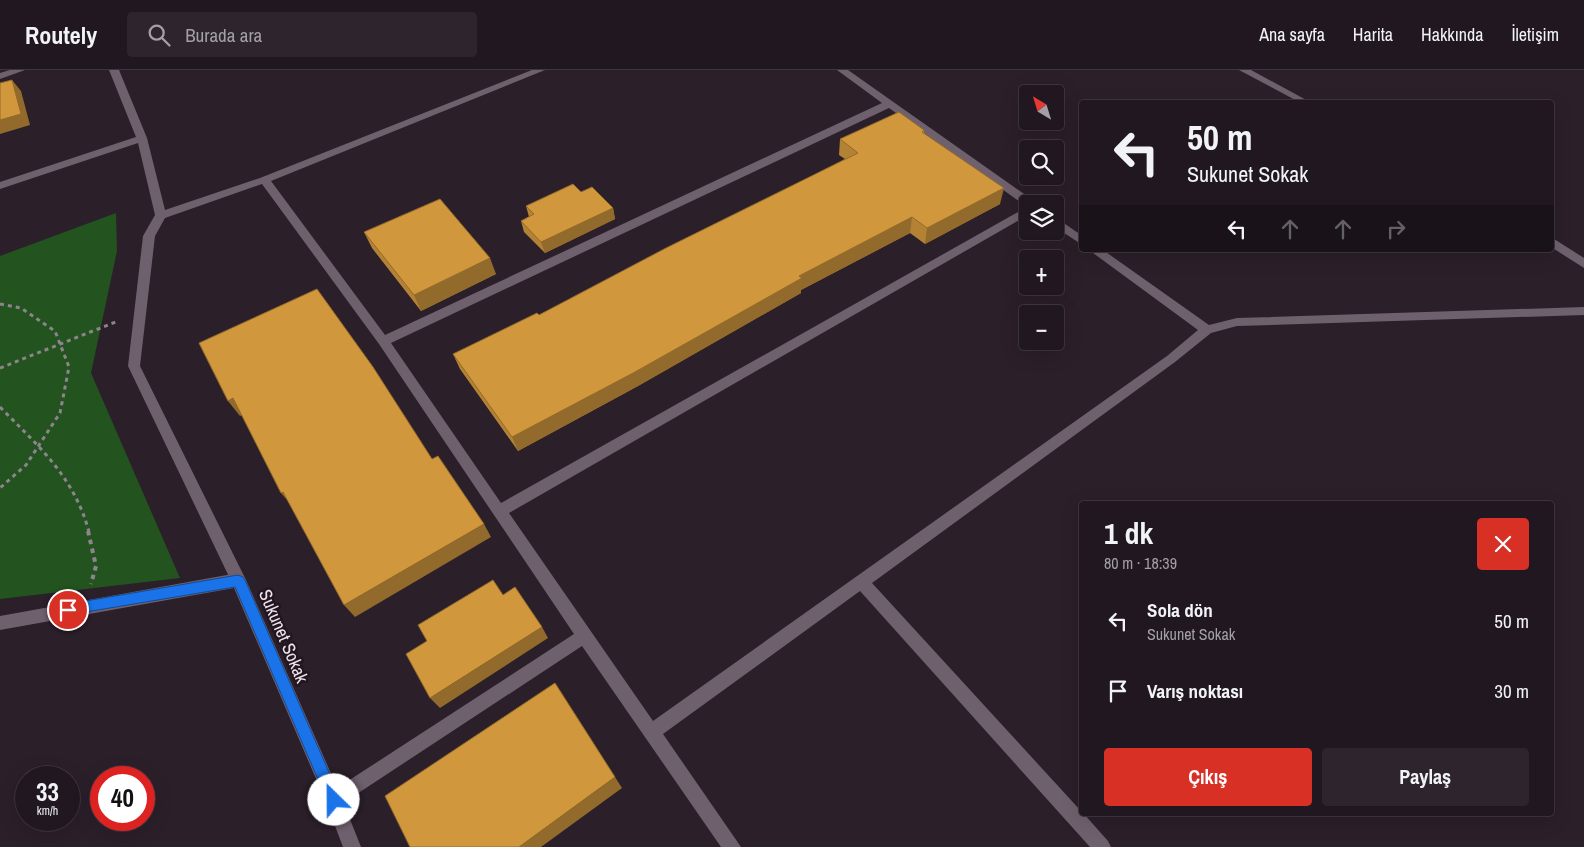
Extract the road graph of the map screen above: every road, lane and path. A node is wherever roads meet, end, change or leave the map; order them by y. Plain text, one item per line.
1 (20, 70) edge
2 (114, 70) edge
3 (540, 70) edge
4 (842, 70) edge
5 (1244, 70) edge
6 (0, 76) edge
7 (1301, 100) edge
8 (889, 104) junction
9 (142, 138) junction
10 (264, 180) junction
11 (0, 186) edge
12 (1019, 196) edge
13 (161, 215) junction
14 (1019, 215) edge
15 (1064, 228) edge
16 (1079, 239) edge
17 (1554, 243) edge
18 (1098, 252) edge
19 (1584, 264) edge
20 (0, 304) edge
21 (140, 311) junction
22 (1584, 311) edge
23 (1207, 330) junction
24 (382, 341) junction
25 (61, 345) junction
26 (0, 368) edge
27 (0, 407) edge
28 (39, 446) junction
29 (0, 488) edge
30 (500, 511) junction
31 (238, 580) junction
32 (861, 581) junction
33 (86, 606) junction
34 (0, 623) edge
35 (584, 636) junction
36 (652, 732) junction
37 (334, 800) junction
38 (352, 847) edge
39 (732, 847) edge
40 (1102, 847) edge

1 - 6 street
2 - 9 street
3 - 10 street
4 - 8 street
5 - 7 street
8 - 12 street
8 - 24 street
9 - 11 street
9 - 13 street
10 - 13 street
10 - 24 street
13 - 21 street
14 - 30 street
15 - 16 street
17 - 19 street
18 - 23 street
20 - 25 path
21 - 25 path
21 - 31 street
22 - 23 street
23 - 32 street
24 - 30 street
25 - 26 path
25 - 28 path
27 - 28 path
28 - 29 path
28 - 33 path
30 - 35 street
31 - 33 street, Sukunet Sokak
31 - 37 street, Sukunet Sokak
32 - 36 street
32 - 40 street
33 - 34 street, Sukunet Sokak
35 - 36 street
35 - 37 street
36 - 39 street
37 - 38 street, Sukunet Sokak

